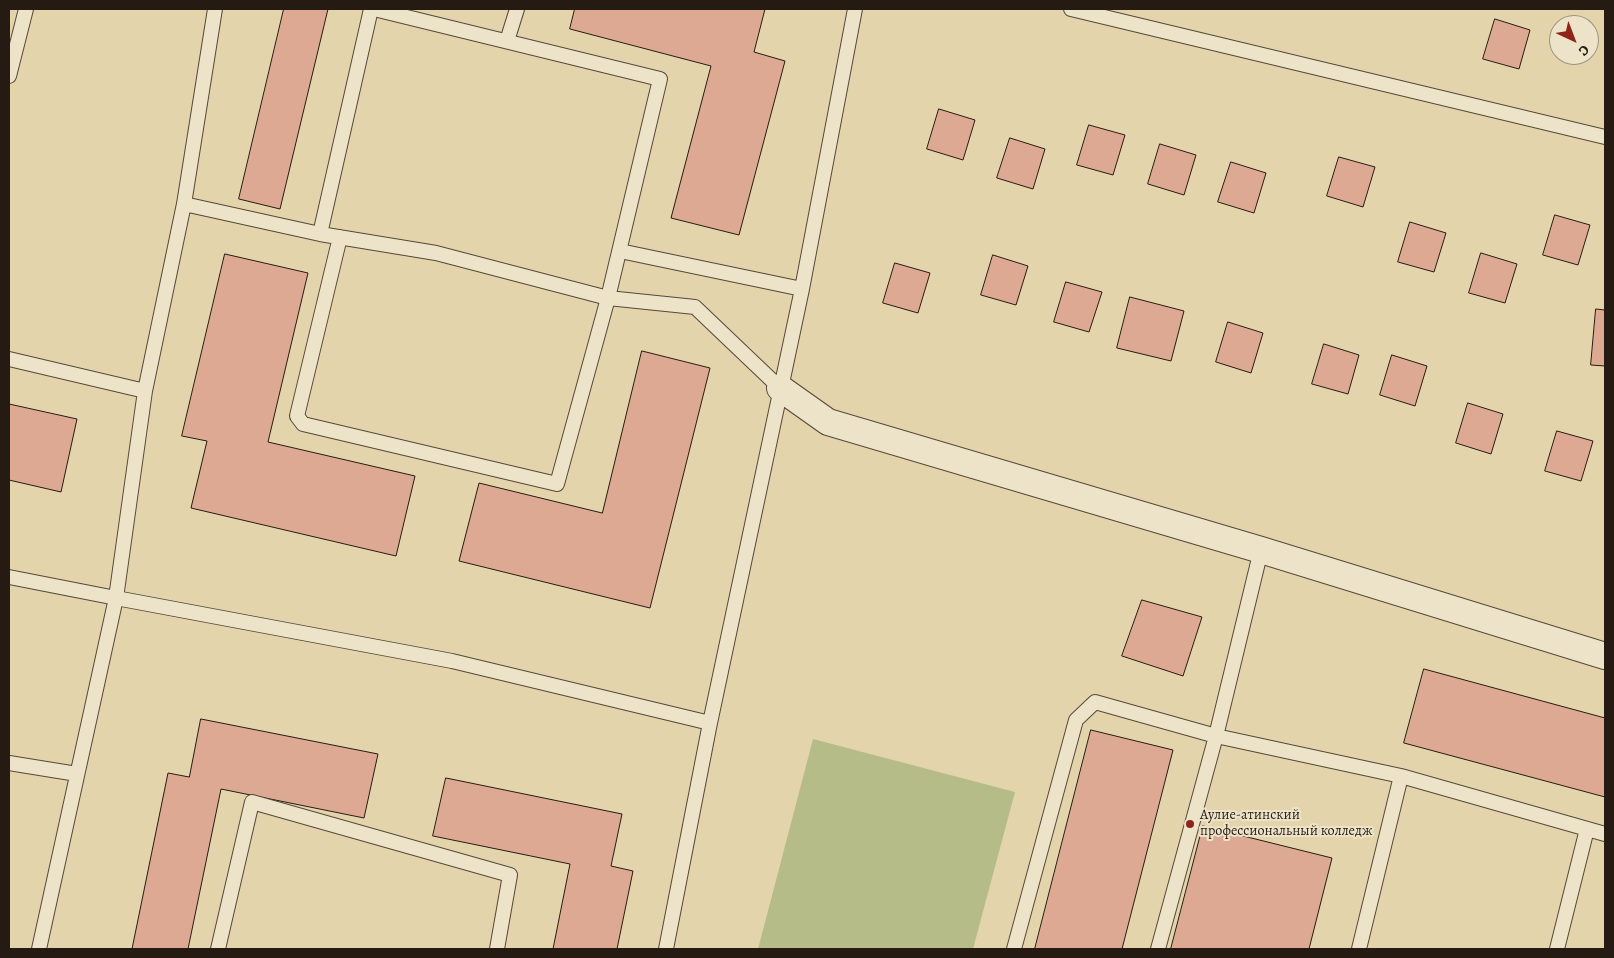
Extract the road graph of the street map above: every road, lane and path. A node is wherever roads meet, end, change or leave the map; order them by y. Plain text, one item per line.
1 (26, 9) edge
2 (215, 9) edge
3 (372, 9) edge
4 (516, 9) edge
5 (855, 9) edge
6 (1071, 9) edge
7 (507, 42) junction
8 (9, 76) edge
9 (1605, 137) edge
10 (184, 204) junction
11 (320, 234) junction
12 (340, 237) junction
13 (620, 251) junction
14 (802, 289) junction
15 (608, 298) junction
16 (9, 359) edge
17 (780, 388) junction
18 (145, 391) junction
19 (1261, 550) junction
20 (9, 577) edge
21 (116, 598) junction
22 (1605, 656) edge
23 (710, 723) junction
24 (1216, 736) junction
25 (9, 763) edge
26 (77, 774) junction
27 (1401, 776) junction
28 (1587, 829) junction
29 (1605, 834) edge
30 (39, 949) edge
31 (218, 949) edge
32 (497, 949) edge
33 (666, 949) edge
34 (1014, 949) edge
35 (1158, 949) edge
36 (1359, 949) edge
37 (1557, 949) edge

1 - 8 lane
2 - 10 lane
3 - 7 lane
3 - 11 lane
4 - 7 lane
5 - 14 lane
6 - 9 lane
7 - 13 lane
10 - 11 lane
10 - 18 lane
11 - 12 lane
12 - 15 lane
12 - 15 lane
13 - 14 lane
13 - 15 lane
14 - 17 lane
15 - 17 lane
16 - 18 lane
17 - 19 street
17 - 23 lane
18 - 21 lane
19 - 22 street
19 - 24 lane
20 - 21 lane
21 - 23 lane
21 - 26 lane
23 - 33 lane
24 - 27 lane
24 - 34 lane
24 - 35 lane
25 - 26 lane
26 - 30 lane
27 - 28 lane
27 - 36 lane
28 - 29 lane
28 - 37 lane
31 - 32 lane

